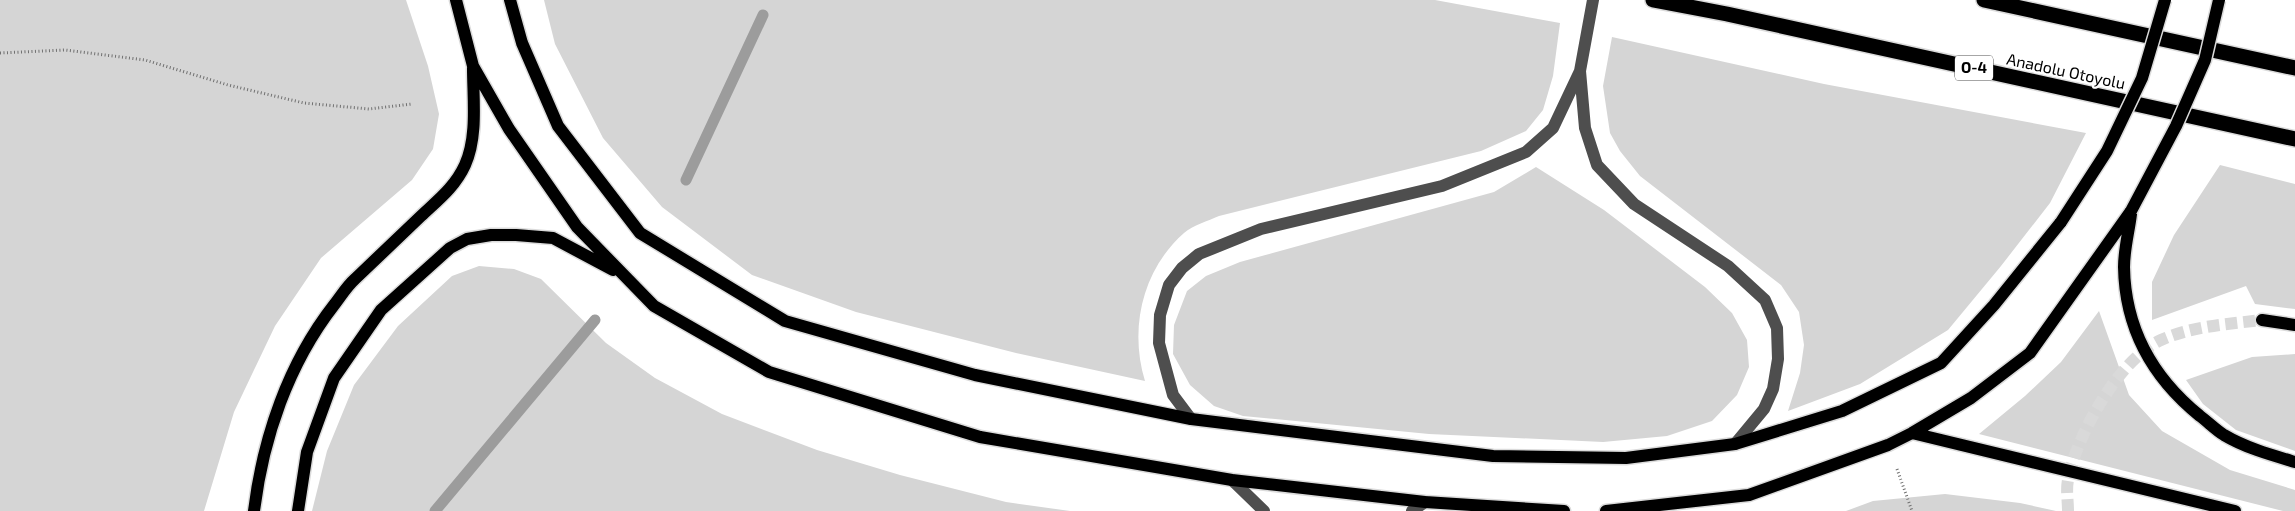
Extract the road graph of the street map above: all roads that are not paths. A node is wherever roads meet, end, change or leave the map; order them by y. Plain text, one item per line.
1 (456, 0) edge
2 (510, 0) edge
3 (1593, 0) edge
4 (1653, 0) edge
5 (1984, 0) edge
6 (2165, 0) edge
7 (2219, 0) edge
8 (473, 66) junction
9 (2295, 68) edge
10 (1580, 71) junction
11 (2295, 139) edge
12 (2131, 211) junction
13 (624, 276) junction
14 (2262, 320) tunnel mouth
15 (2295, 325) edge
16 (1191, 419) junction
17 (1912, 433) junction
18 (1735, 444) junction
19 (2295, 462) edge
20 (1232, 480) junction
21 (1425, 502) junction
22 (2212, 505) junction
23 (254, 511) edge
24 (298, 511) edge
25 (1264, 511) edge
26 (1412, 511) edge
27 (1564, 511) edge
28 (1606, 511) edge
29 (2227, 511) edge
30 (2235, 511) edge

1 - 8 main road
2 - 16 main road
3 - 10 street
4 - 11 highway, Anadolu Otoyolu / O-4
5 - 9 highway
6 - 18 main road, bridge
7 - 12 main road, bridge
8 - 13 main road
8 - 23 main road
10 - 16 street
10 - 18 street
12 - 17 main road
12 - 19 main road
13 - 20 main road
13 - 24 main road
14 - 15 main road
16 - 18 main road
17 - 22 main road
17 - 28 main road
20 - 21 main road
20 - 25 street
21 - 26 street
21 - 27 main road
22 - 29 main road
22 - 30 main road

